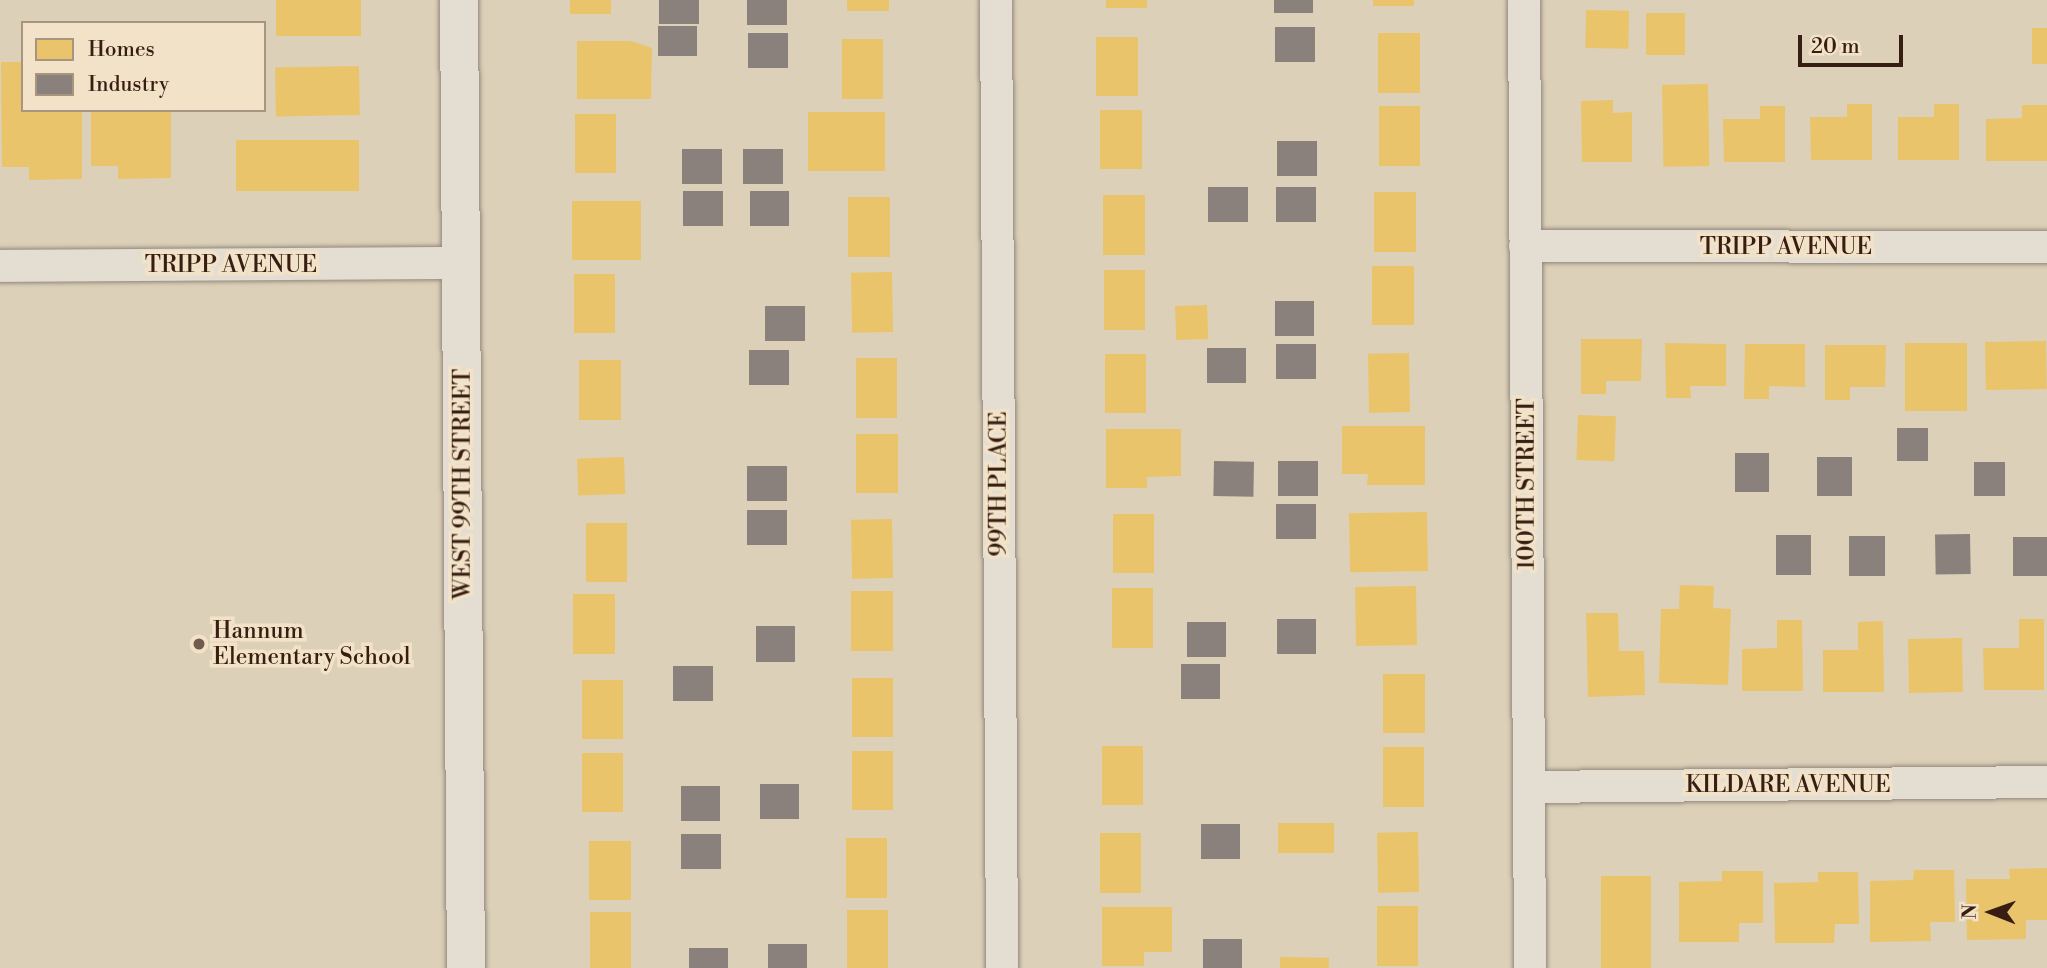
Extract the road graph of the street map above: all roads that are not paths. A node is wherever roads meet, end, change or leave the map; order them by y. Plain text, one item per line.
1 (460, 0) edge
2 (996, 0) edge
3 (1524, 0) edge
4 (1525, 246) junction
5 (2047, 247) edge
6 (462, 263) junction
7 (0, 267) edge
8 (2047, 782) edge
9 (1529, 787) junction
10 (466, 968) edge
11 (1002, 968) edge
12 (1530, 968) edge

1 - 6 street, WEST 99TH STREET
2 - 11 street, 99TH PLACE
3 - 4 street, 100TH STREET
4 - 5 street, TRIPP AVENUE
4 - 9 street, 100TH STREET
6 - 7 street, TRIPP AVENUE
6 - 10 street, WEST 99TH STREET
8 - 9 street, KILDARE AVENUE
9 - 12 street, 100TH STREET

